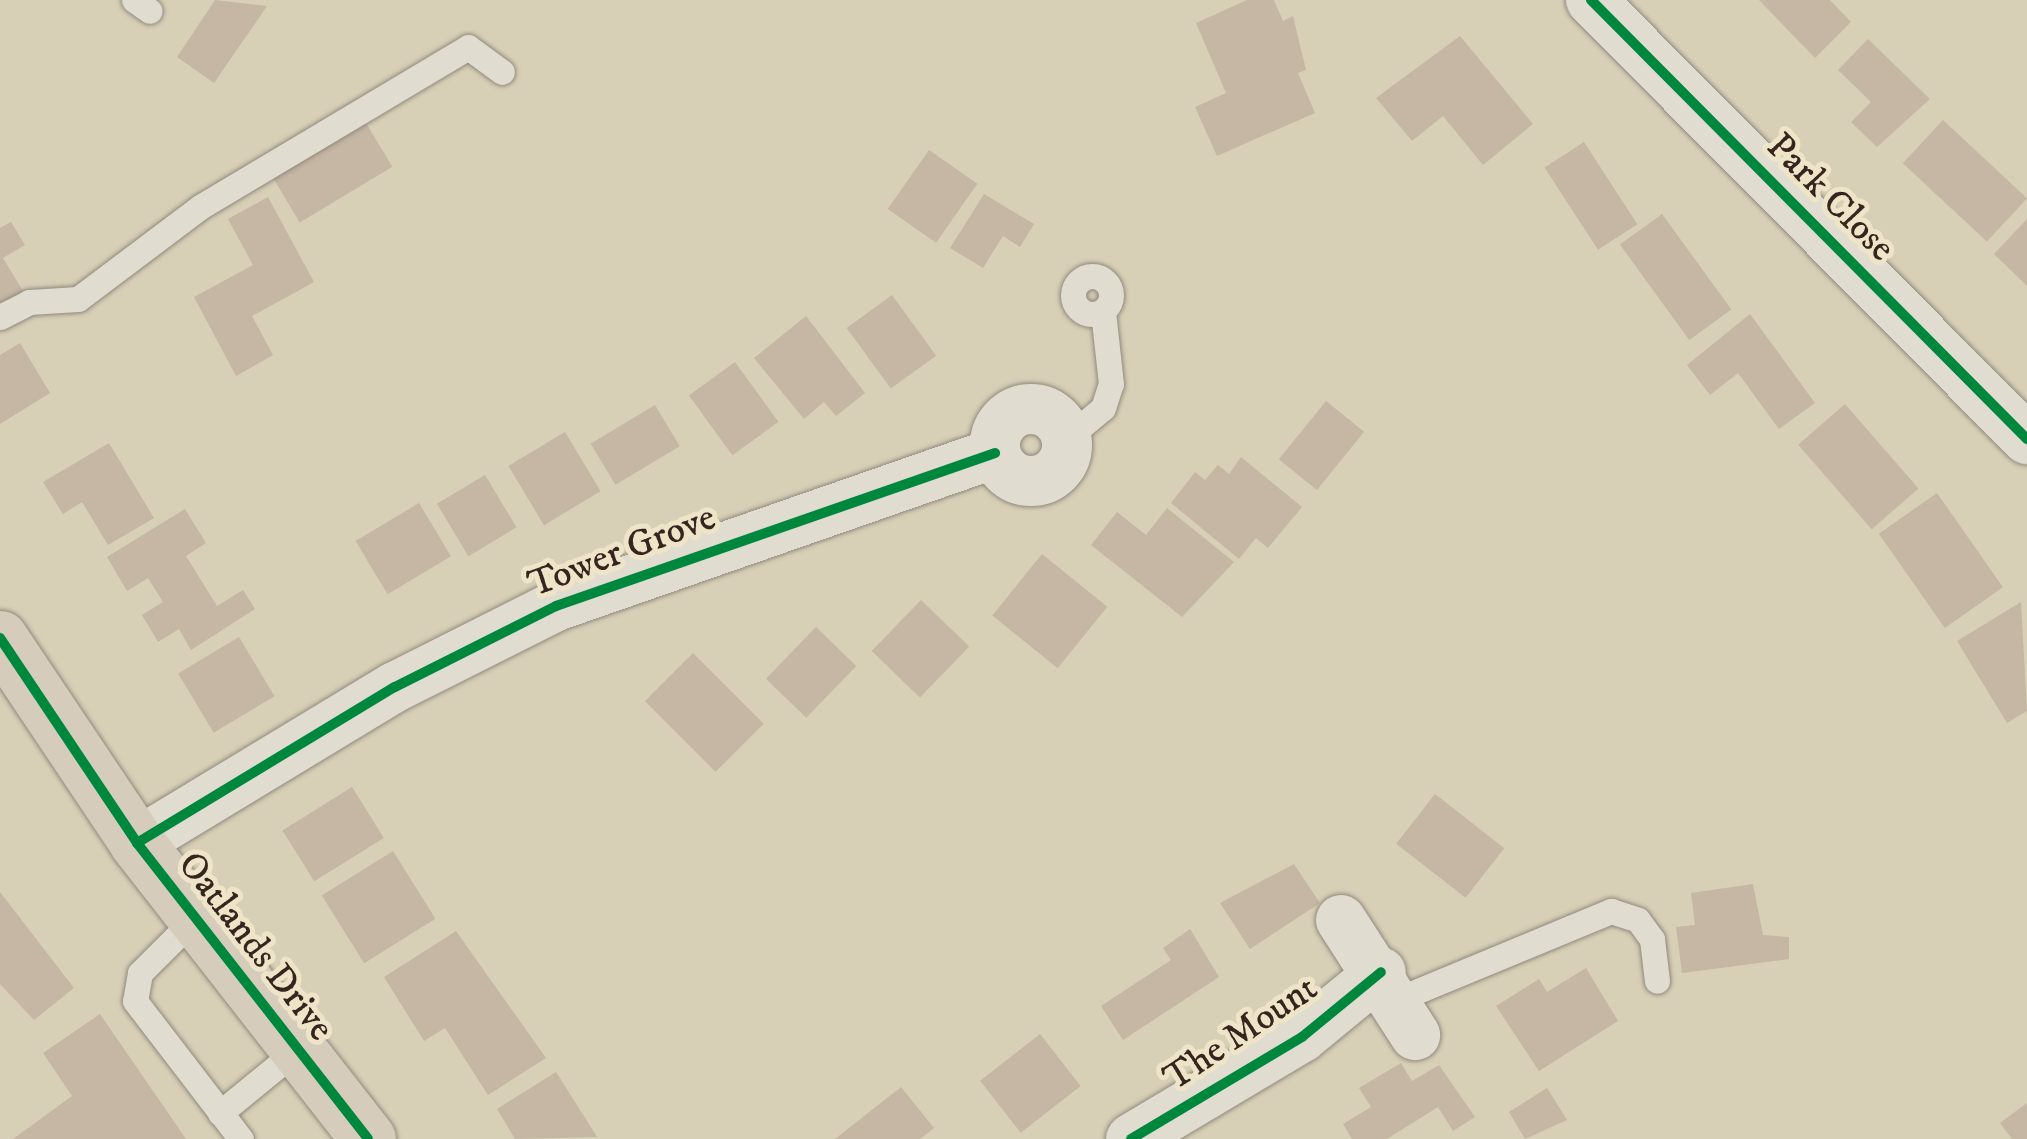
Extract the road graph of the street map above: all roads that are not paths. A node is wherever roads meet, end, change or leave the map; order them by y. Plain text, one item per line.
1 (1591, 0) edge
2 (502, 72) dead end
3 (1102, 312) dead end
4 (0, 317) edge
5 (1066, 439) joint
6 (2027, 439) edge
7 (0, 638) edge
8 (136, 844) junction
9 (194, 920) junction
10 (1341, 920) dead end
11 (1657, 981) dead end
12 (1397, 1002) junction
13 (297, 1050) junction
14 (220, 1113) junction
15 (241, 1139) edge
16 (368, 1139) edge
17 (1130, 1139) edge

1 - 6 street, Park Close
2 - 4 lane
3 - 5 lane
5 - 8 street, Tower Grove
7 - 8 main road, Oatlands Drive
8 - 9 main road, Oatlands Drive
9 - 13 main road, Oatlands Drive
9 - 14 lane
10 - 12 street
11 - 12 lane
12 - 17 street, The Mount
13 - 14 lane
13 - 16 main road, Oatlands Drive
14 - 15 lane

